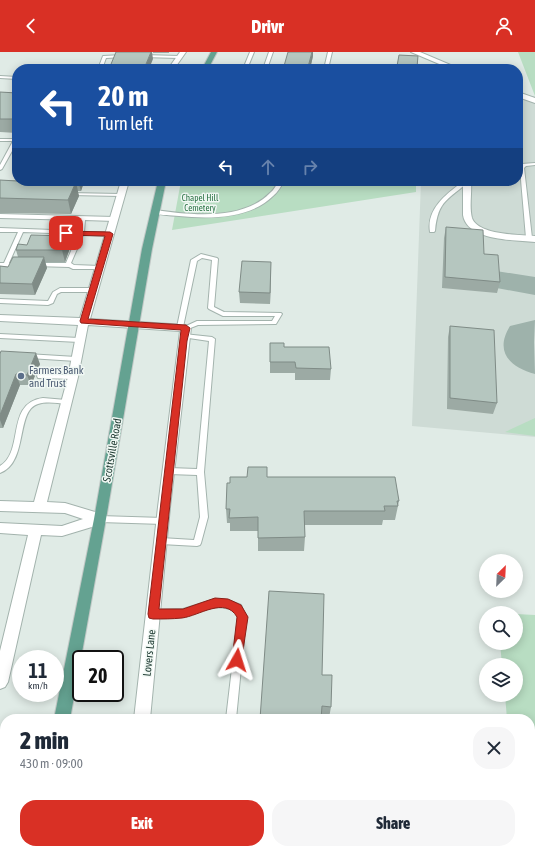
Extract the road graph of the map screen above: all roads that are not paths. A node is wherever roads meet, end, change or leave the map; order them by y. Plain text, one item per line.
1 (141, 52) edge
2 (214, 52) edge
3 (252, 52) edge
4 (271, 52) edge
5 (330, 52) edge
6 (414, 52) edge
7 (181, 55) edge
8 (131, 56) edge
9 (138, 56) edge
10 (440, 62) junction
11 (102, 64) edge
12 (175, 64) edge
13 (208, 64) edge
14 (247, 64) edge
15 (267, 64) edge
16 (327, 64) edge
17 (443, 64) edge
18 (445, 64) edge
19 (0, 77) edge
20 (12, 78) edge
21 (523, 98) edge
22 (535, 102) edge
23 (0, 140) edge
24 (12, 140) edge
25 (12, 149) edge
26 (535, 164) edge
27 (523, 166) edge
28 (0, 169) edge
29 (523, 175) edge
30 (124, 186) edge
31 (161, 186) edge
32 (279, 186) edge
33 (460, 186) edge
34 (467, 186) edge
35 (62, 193) edge
36 (121, 195) junction
37 (154, 212) junction
38 (0, 216) edge
39 (83, 219) junction
40 (114, 219) junction
41 (0, 230) edge
42 (21, 231) junction
43 (432, 231) dead end
44 (81, 233) junction
45 (110, 234) junction
46 (532, 238) edge
47 (3, 265) edge
48 (69, 265) junction
49 (100, 268) junction
50 (93, 290) junction
51 (0, 301) edge
52 (0, 318) edge
53 (84, 321) junction
54 (134, 324) junction
55 (183, 331) junction
56 (0, 336) edge
57 (79, 340) junction
58 (20, 356) edge
59 (76, 359) junction
60 (40, 376) dead end
61 (73, 377) junction
62 (66, 402) junction
63 (0, 470) edge
64 (169, 471) junction
65 (200, 472) junction
66 (0, 506) edge
67 (39, 508) junction
68 (100, 519) junction
69 (163, 521) junction
70 (0, 528) edge
71 (36, 529) junction
72 (161, 541) junction
73 (153, 614) junction
74 (0, 682) edge
75 (63, 714) edge
76 (143, 714) edge
77 (232, 714) edge

1 - 7 lane
2 - 13 main road
3 - 14 lane
4 - 15 lane
5 - 16 lane
6 - 10 street
7 - 9 lane
7 - 12 street
8 - 11 lane
10 - 17 street
10 - 18 street
19 - 20 lane
21 - 22 street
23 - 24 lane
25 - 28 lane
26 - 27 lane
29 - 46 lane
30 - 36 street
31 - 37 main road, Scottsville Road
32 - 37 lane
33 - 43 lane
34 - 46 street
35 - 36 lane
36 - 40 street
37 - 54 main road, Scottsville Road
38 - 39 lane
39 - 40 lane
39 - 44 lane
40 - 45 street
41 - 42 lane
42 - 44 lane
42 - 47 lane
44 - 45 lane
44 - 48 lane
45 - 49 street
47 - 48 lane
48 - 49 lane
49 - 50 street
50 - 51 lane
50 - 53 street
52 - 53 street
53 - 54 street
53 - 57 street
54 - 55 street
54 - 68 main road, Scottsville Road
55 - 55 lane
55 - 64 street, Lovers Lane
55 - 65 lane
56 - 57 lane
57 - 59 street
58 - 59 lane
59 - 61 street
60 - 61 lane
61 - 62 street
62 - 63 lane
62 - 67 street
64 - 65 lane
64 - 69 street, Lovers Lane
65 - 72 lane
66 - 67 street
67 - 68 street
68 - 69 lane
68 - 71 street
68 - 75 main road, Scottsville Road
69 - 72 street, Lovers Lane
70 - 71 street
71 - 74 street
72 - 73 street, Lovers Lane
73 - 76 street, Lovers Lane
73 - 77 lane

